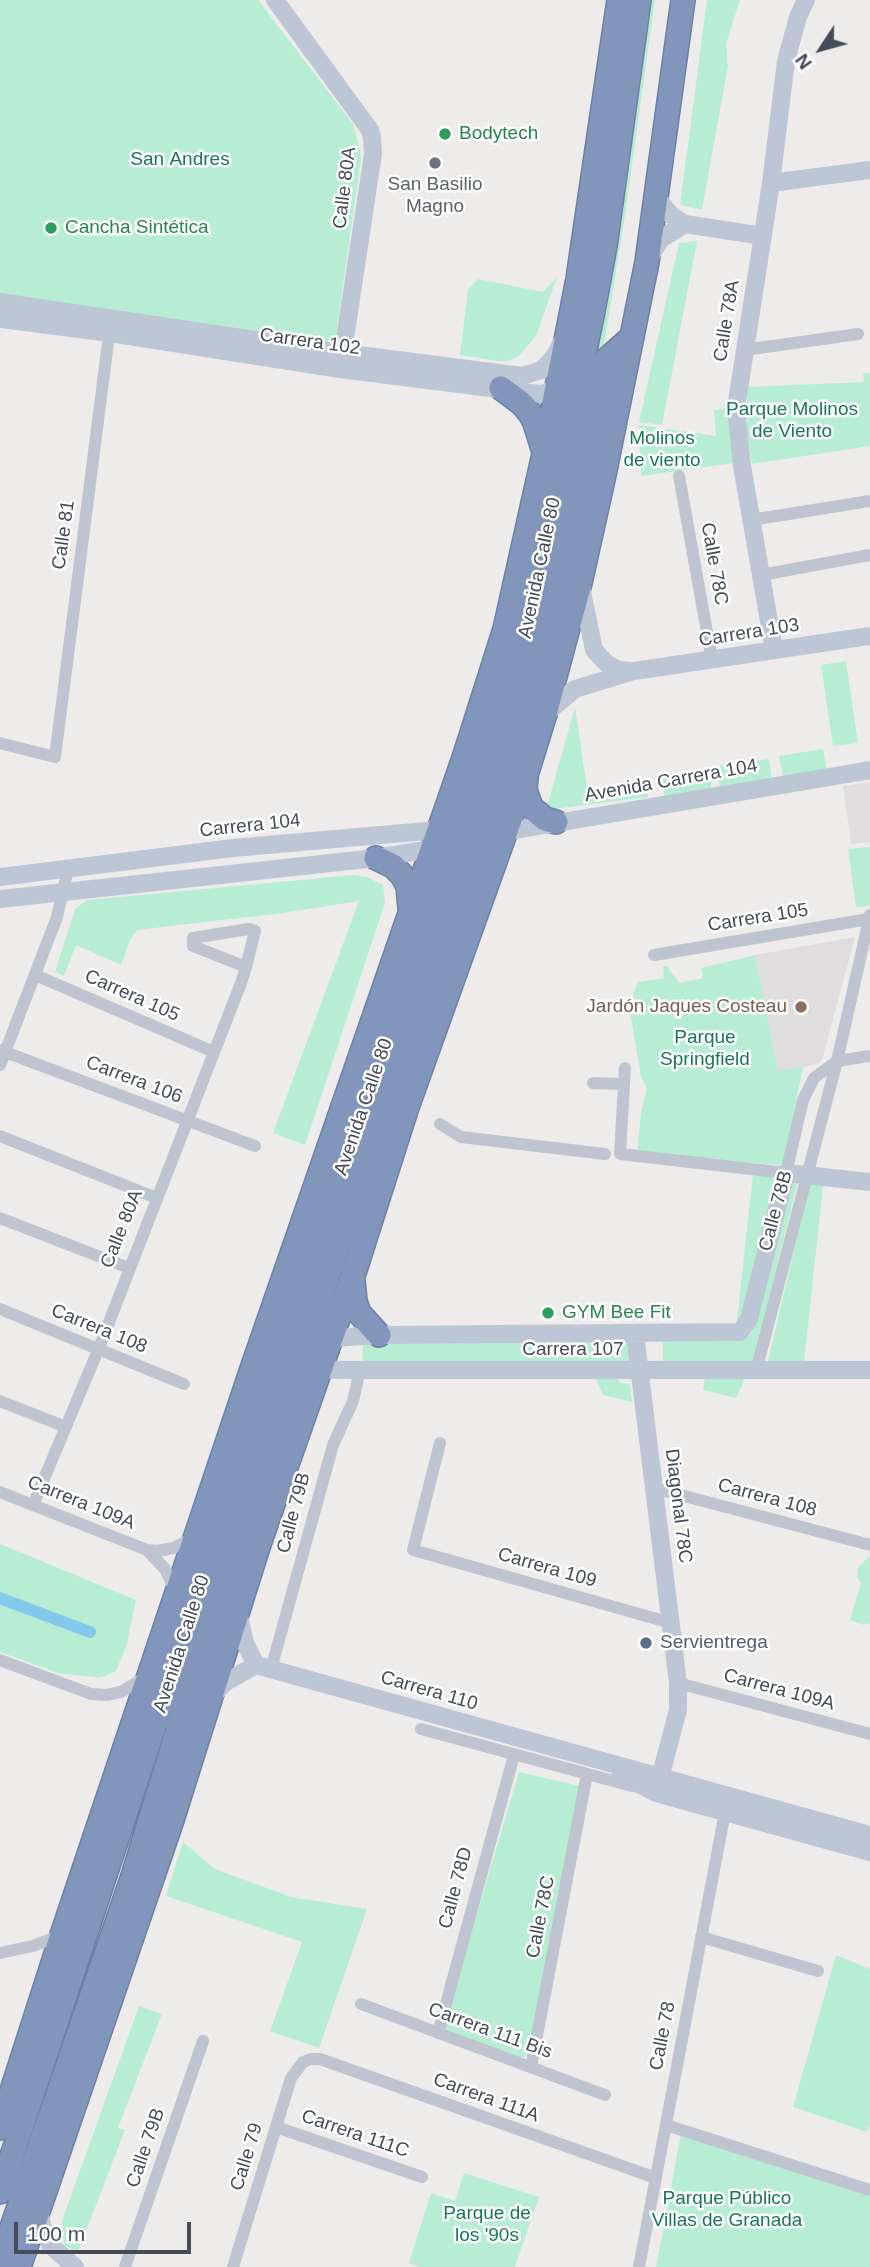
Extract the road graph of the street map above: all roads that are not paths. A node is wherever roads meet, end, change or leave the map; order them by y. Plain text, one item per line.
1 (275, 0) edge
2 (619, 0) edge
3 (639, 0) edge
4 (683, 0) edge
5 (806, 0) edge
6 (870, 170) edge
7 (771, 183) junction
8 (656, 197) junction
9 (685, 224) junction
10 (762, 236) junction
11 (647, 262) junction
12 (0, 302) edge
13 (0, 319) edge
14 (111, 325) junction
15 (568, 332) junction
16 (858, 334) dead end
17 (632, 337) junction
18 (744, 349) junction
19 (607, 360) junction
20 (341, 361) junction
21 (580, 377) junction
22 (501, 388) junction
23 (556, 390) junction
24 (544, 454) junction
25 (679, 476) dead end
26 (870, 501) edge
27 (751, 520) junction
28 (870, 555) edge
29 (761, 575) junction
30 (580, 583) junction
31 (870, 636) edge
32 (774, 650) junction
33 (712, 660) junction
34 (634, 671) junction
35 (545, 715) junction
36 (0, 743) edge
37 (870, 770) edge
38 (527, 772) junction
39 (556, 822) junction
40 (506, 831) junction
41 (458, 836) junction
42 (376, 858) junction
43 (68, 869) junction
44 (0, 877) edge
45 (64, 892) junction
46 (0, 899) edge
47 (410, 911) junction
48 (869, 917) edge
49 (654, 955) dead end
50 (246, 967) junction
51 (35, 975) junction
52 (214, 1052) junction
53 (2, 1056) edge
54 (870, 1056) edge
55 (837, 1061) junction
56 (398, 1067) junction
57 (625, 1068) dead end
58 (593, 1083) dead end
59 (623, 1084) junction
60 (407, 1107) junction
61 (187, 1120) junction
62 (440, 1124) dead end
63 (0, 1136) edge
64 (255, 1146) dead end
65 (605, 1154) dead end
66 (786, 1173) junction
67 (808, 1175) junction
68 (870, 1182) edge
69 (157, 1198) junction
70 (0, 1218) edge
71 (129, 1268) junction
72 (353, 1276) junction
73 (0, 1310) edge
74 (743, 1330) joint
75 (635, 1334) junction
76 (379, 1335) junction
77 (331, 1337) junction
78 (99, 1348) junction
79 (302, 1357) junction
80 (252, 1369) junction
81 (360, 1370) junction
82 (870, 1370) edge
83 (640, 1371) junction
84 (756, 1371) junction
85 (184, 1384) dead end
86 (0, 1401) edge
87 (66, 1427) junction
88 (440, 1443) dead end
89 (654, 1488) junction
90 (0, 1492) edge
91 (33, 1505) junction
92 (196, 1536) junction
93 (870, 1545) edge
94 (258, 1547) junction
95 (147, 1550) junction
96 (228, 1573) junction
97 (177, 1593) junction
98 (238, 1611) junction
99 (671, 1623) junction
100 (0, 1660) edge
101 (263, 1667) junction
102 (149, 1675) junction
103 (678, 1683) junction
104 (211, 1697) junction
105 (421, 1729) dead end
106 (870, 1734) edge
107 (516, 1746) junction
108 (589, 1766) junction
109 (658, 1785) junction
110 (725, 1812) junction
111 (870, 1835) edge
112 (870, 1852) edge
113 (62, 1935) junction
114 (701, 1937) junction
115 (0, 1953) edge
116 (818, 1971) dead end
117 (361, 2004) dead end
118 (438, 2033) junction
119 (203, 2040) dead end
120 (303, 2062) joint
121 (531, 2067) junction
122 (605, 2095) dead end
123 (666, 2125) junction
124 (276, 2127) junction
125 (0, 2128) edge
126 (422, 2177) dead end
127 (656, 2178) junction
128 (870, 2190) edge
129 (0, 2192) edge
130 (39, 2210) junction
131 (0, 2262) edge
132 (19, 2267) edge
133 (75, 2267) edge
134 (125, 2267) edge
135 (233, 2267) edge
136 (639, 2267) edge

1 - 20 street, Calle 80A
2 - 15 highway, Avenida Calle 80
3 - 21 highway, Avenida Calle 80
4 - 8 highway, Avenida Calle 80
5 - 7 street, Calle 78A
6 - 7 street
7 - 10 street, Calle 78A
8 - 9 street
8 - 11 highway, Avenida Calle 80
9 - 10 street
9 - 11 street
10 - 18 street, Calle 78A
11 - 17 highway, Avenida Calle 80
12 - 14 street, Carrera 102
13 - 14 street, Carrera 102
14 - 20 street, Carrera 102
14 - 36 street, Calle 81
15 - 20 street, Carrera 102
15 - 23 highway, Avenida Calle 80
16 - 18 street
17 - 19 highway
17 - 30 highway, Avenida Calle 80
18 - 27 street, Calle 78A
19 - 21 street, Carrera 102
19 - 41 highway, Avenida Calle 80
20 - 22 street, Carrera 102
21 - 23 street, Carrera 102
21 - 41 highway, Avenida Calle 80
22 - 23 street, Carrera 102
22 - 24 highway
23 - 24 highway, Avenida Calle 80
24 - 41 highway, Avenida Calle 80
25 - 33 street, Calle 78C
26 - 27 street
27 - 29 street, Calle 78A
28 - 29 street
29 - 32 street, Calle 78A
30 - 34 street, Carrera 103
30 - 35 highway, Avenida Calle 80
31 - 32 street, Carrera 103
32 - 33 street, Carrera 103
33 - 34 street, Carrera 103
34 - 35 street, Carrera 103
35 - 38 highway, Avenida Calle 80
37 - 39 street, Avenida Carrera 104
38 - 39 highway
38 - 40 highway, Avenida Calle 80
39 - 40 street, Avenida Carrera 104
40 - 41 street, Carrera 104
40 - 60 highway, Avenida Calle 80
41 - 42 street, Carrera 104
41 - 43 street, Carrera 104
41 - 47 highway, Avenida Calle 80
41 - 56 highway, Avenida Calle 80
41 - 79 highway, Avenida Calle 80
42 - 45 street, Carrera 104
42 - 47 highway
43 - 44 street, Carrera 104
43 - 45 street
45 - 46 street, Carrera 104
45 - 51 street
47 - 80 highway, Avenida Calle 80
48 - 49 street, Carrera 105
48 - 55 street, Calle 78B
50 - 50 street, Calle 80A
50 - 52 street, Calle 80A
51 - 52 street, Carrera 105
51 - 53 street
52 - 61 street, Calle 80A
53 - 61 street, Carrera 106
54 - 55 street
55 - 66 street, Calle 78B
55 - 67 street, Calle 78B
56 - 60 highway
56 - 79 highway, Avenida Calle 80
57 - 59 street
58 - 59 street
59 - 66 street
60 - 72 highway, Avenida Calle 80
61 - 64 street, Carrera 106
61 - 69 street, Calle 80A
62 - 65 street
63 - 69 street
66 - 67 street
66 - 74 street, Calle 78B
67 - 68 street
67 - 84 street, Calle 78B
69 - 71 street, Calle 80A
70 - 71 street
71 - 78 street, Calle 80A
72 - 76 highway
72 - 77 highway, Avenida Calle 80
73 - 78 street, Carrera 108
74 - 75 street, Carrera 107
75 - 76 street, Carrera 107
75 - 83 street, Diagonal 78C
76 - 77 street, Carrera 107
77 - 79 highway, Avenida Calle 80
78 - 85 street, Carrera 108
78 - 87 street, Calle 80A
79 - 80 street
79 - 81 street, Carrera 107
79 - 94 highway, Avenida Calle 80
79 - 96 highway, Avenida Calle 80
79 - 129 highway, Avenida Calle 80
80 - 92 highway, Avenida Calle 80
81 - 83 street, Carrera 107
81 - 101 street, Calle 79B
82 - 84 street, Carrera 107
83 - 84 street, Carrera 107
83 - 89 street, Diagonal 78C
86 - 87 street
87 - 91 street, Calle 80A
88 - 99 street, Carrera 109
89 - 93 street, Carrera 108
89 - 99 street, Diagonal 78C
90 - 91 street, Carrera 109A
91 - 95 street, Carrera 109A
92 - 95 street, Carrera 109A
92 - 97 highway, Avenida Calle 80
94 - 96 highway
94 - 98 highway, Avenida Calle 80
95 - 97 street, Carrera 109A
96 - 131 highway, Avenida Calle 80
97 - 102 highway, Avenida Calle 80
98 - 101 street
98 - 104 highway, Avenida Calle 80
99 - 103 street, Diagonal 78C
100 - 102 street
101 - 104 street
101 - 107 street, Carrera 110
102 - 113 highway, Avenida Calle 80
103 - 106 street, Carrera 109A
103 - 109 street
104 - 130 highway, Avenida Calle 80
105 - 107 street, Carrera 110
107 - 108 street, Carrera 110
107 - 118 street, Calle 78D
108 - 109 street, Carrera 110
108 - 121 street, Calle 78C
109 - 110 street, Carrera 110
109 - 111 street, Carrera 110
110 - 112 street, Carrera 110
110 - 114 street, Calle 78
113 - 115 street
113 - 125 highway, Avenida Calle 80
114 - 116 street
114 - 123 street, Calle 78
117 - 118 street, Carrera 111 Bis
118 - 121 street, Carrera 111 Bis
119 - 134 street, Calle 79B
120 - 124 street, Calle 79
120 - 127 street, Carrera 111A
121 - 122 street, Carrera 111 Bis
123 - 127 street, Calle 78
123 - 128 street
124 - 126 street, Carrera 111C
124 - 135 street, Calle 79
127 - 136 street, Calle 78
130 - 132 highway, Avenida Calle 80
130 - 133 street

